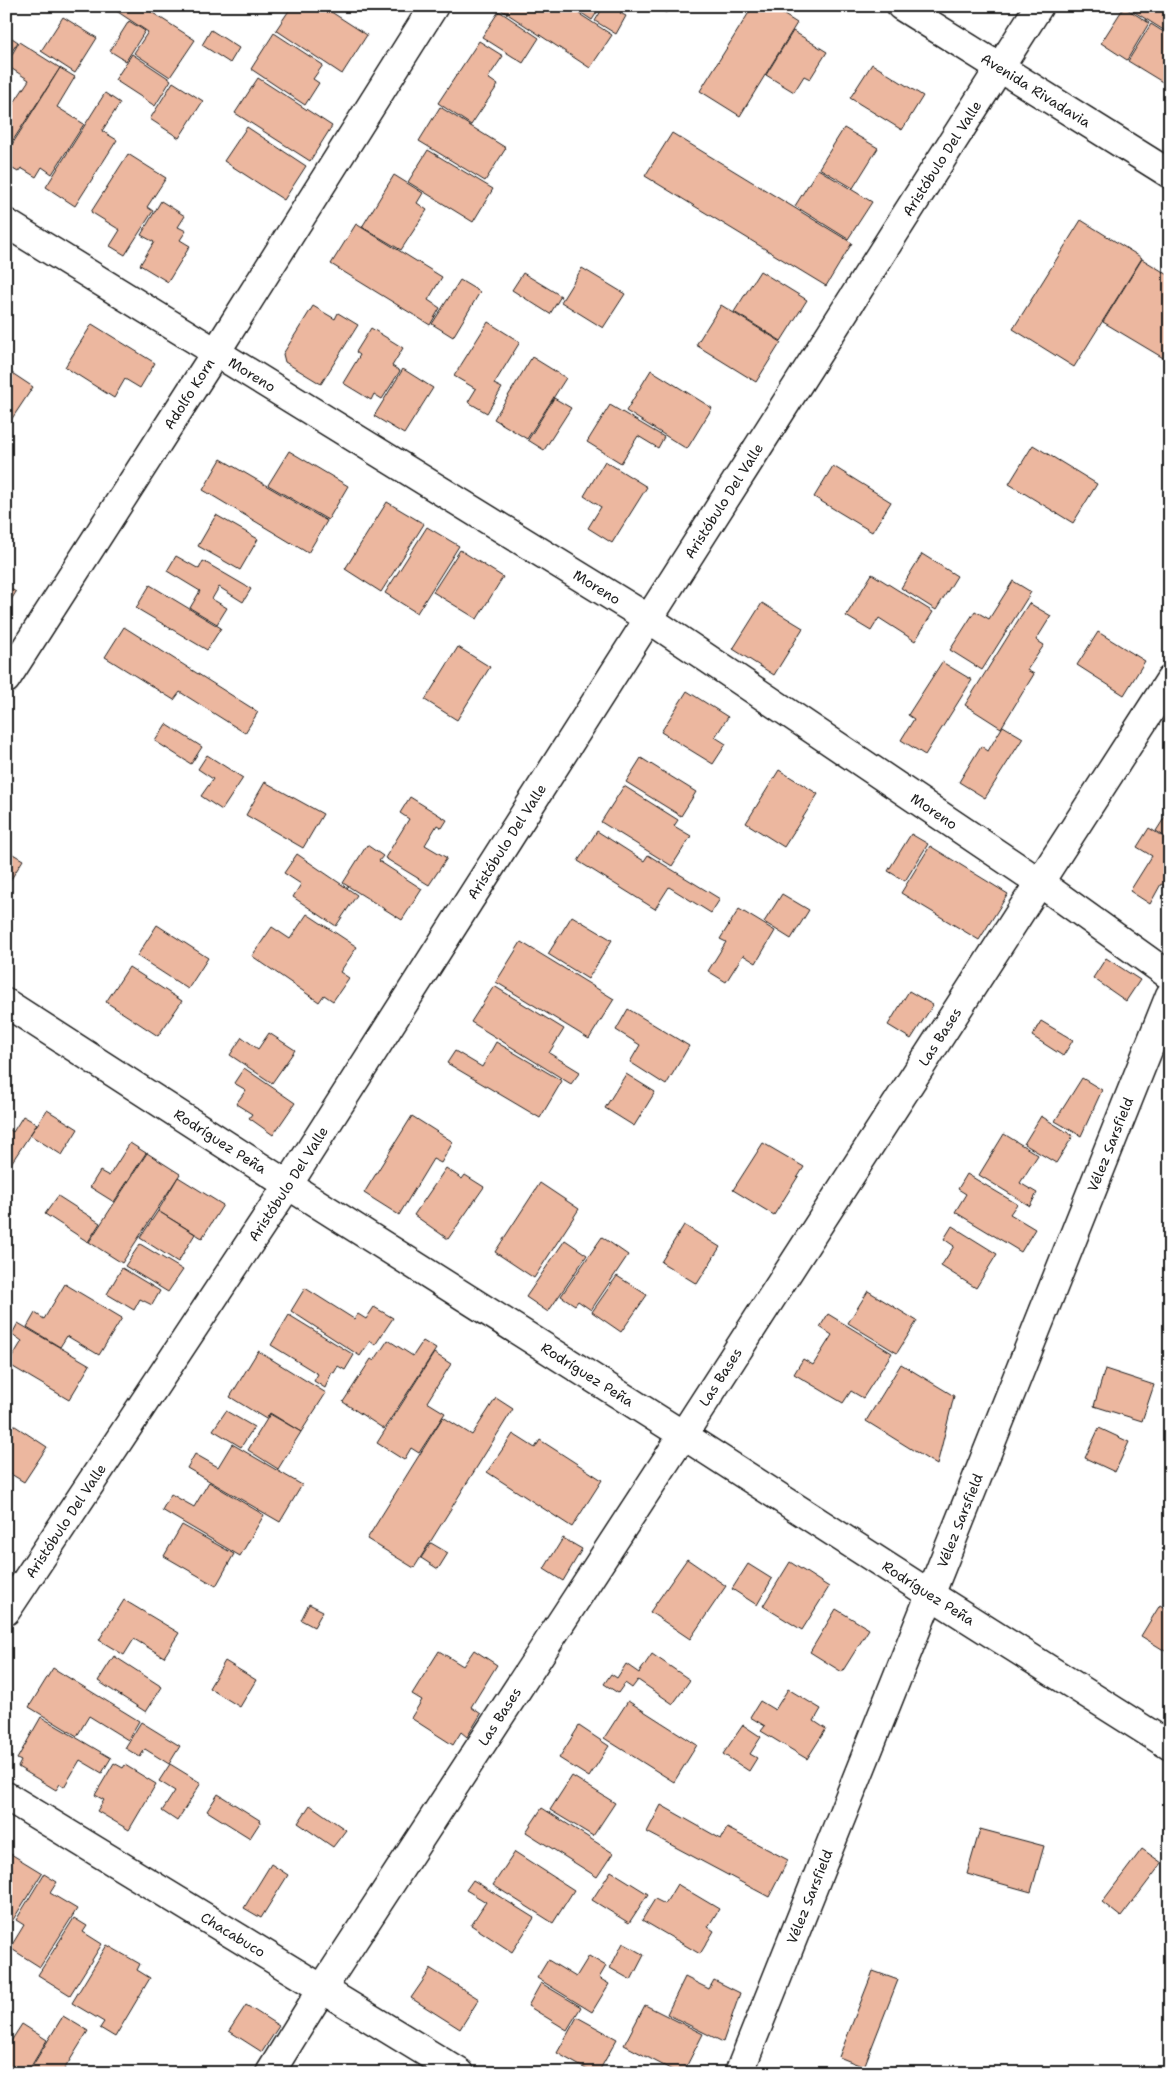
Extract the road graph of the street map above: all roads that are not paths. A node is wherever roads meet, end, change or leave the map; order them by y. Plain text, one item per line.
1 (434, 6) edge
2 (901, 6) edge
3 (1039, 6) edge
4 (999, 69) junction
5 (1170, 174) edge
6 (6, 223) edge
7 (216, 352) junction
8 (648, 619) junction
9 (6, 679) edge
10 (1170, 680) edge
11 (1039, 882) junction
12 (1170, 976) edge
13 (1170, 995) edge
14 (6, 1003) edge
15 (288, 1185) junction
16 (683, 1434) junction
17 (931, 1595) junction
18 (6, 1611) edge
19 (1170, 1746) edge
20 (6, 1796) edge
21 (322, 1989) junction
22 (270, 2073) edge
23 (460, 2073) edge
24 (739, 2073) edge

1 - 7 street, Adolfo Korn
2 - 4 street, Avenida Rivadavia
3 - 4 street, Aristóbulo Del Valle
4 - 5 street, Avenida Rivadavia
4 - 8 street, Aristóbulo Del Valle
6 - 7 street, Moreno
7 - 8 street, Moreno
7 - 9 street, Adolfo Korn
8 - 11 street, Moreno
8 - 15 street, Aristóbulo Del Valle
10 - 11 street, Las Bases
11 - 12 street, Moreno
11 - 16 street, Las Bases
13 - 17 street, Vélez Sarsfield
14 - 15 street, Rodríguez Peña
15 - 16 street, Rodríguez Peña
15 - 18 street, Aristóbulo Del Valle
16 - 17 street, Rodríguez Peña
16 - 21 street, Las Bases
17 - 19 street, Rodríguez Peña
17 - 24 street, Vélez Sarsfield
20 - 21 street, Chacabuco
21 - 22 street, Las Bases
21 - 23 street, Chacabuco

